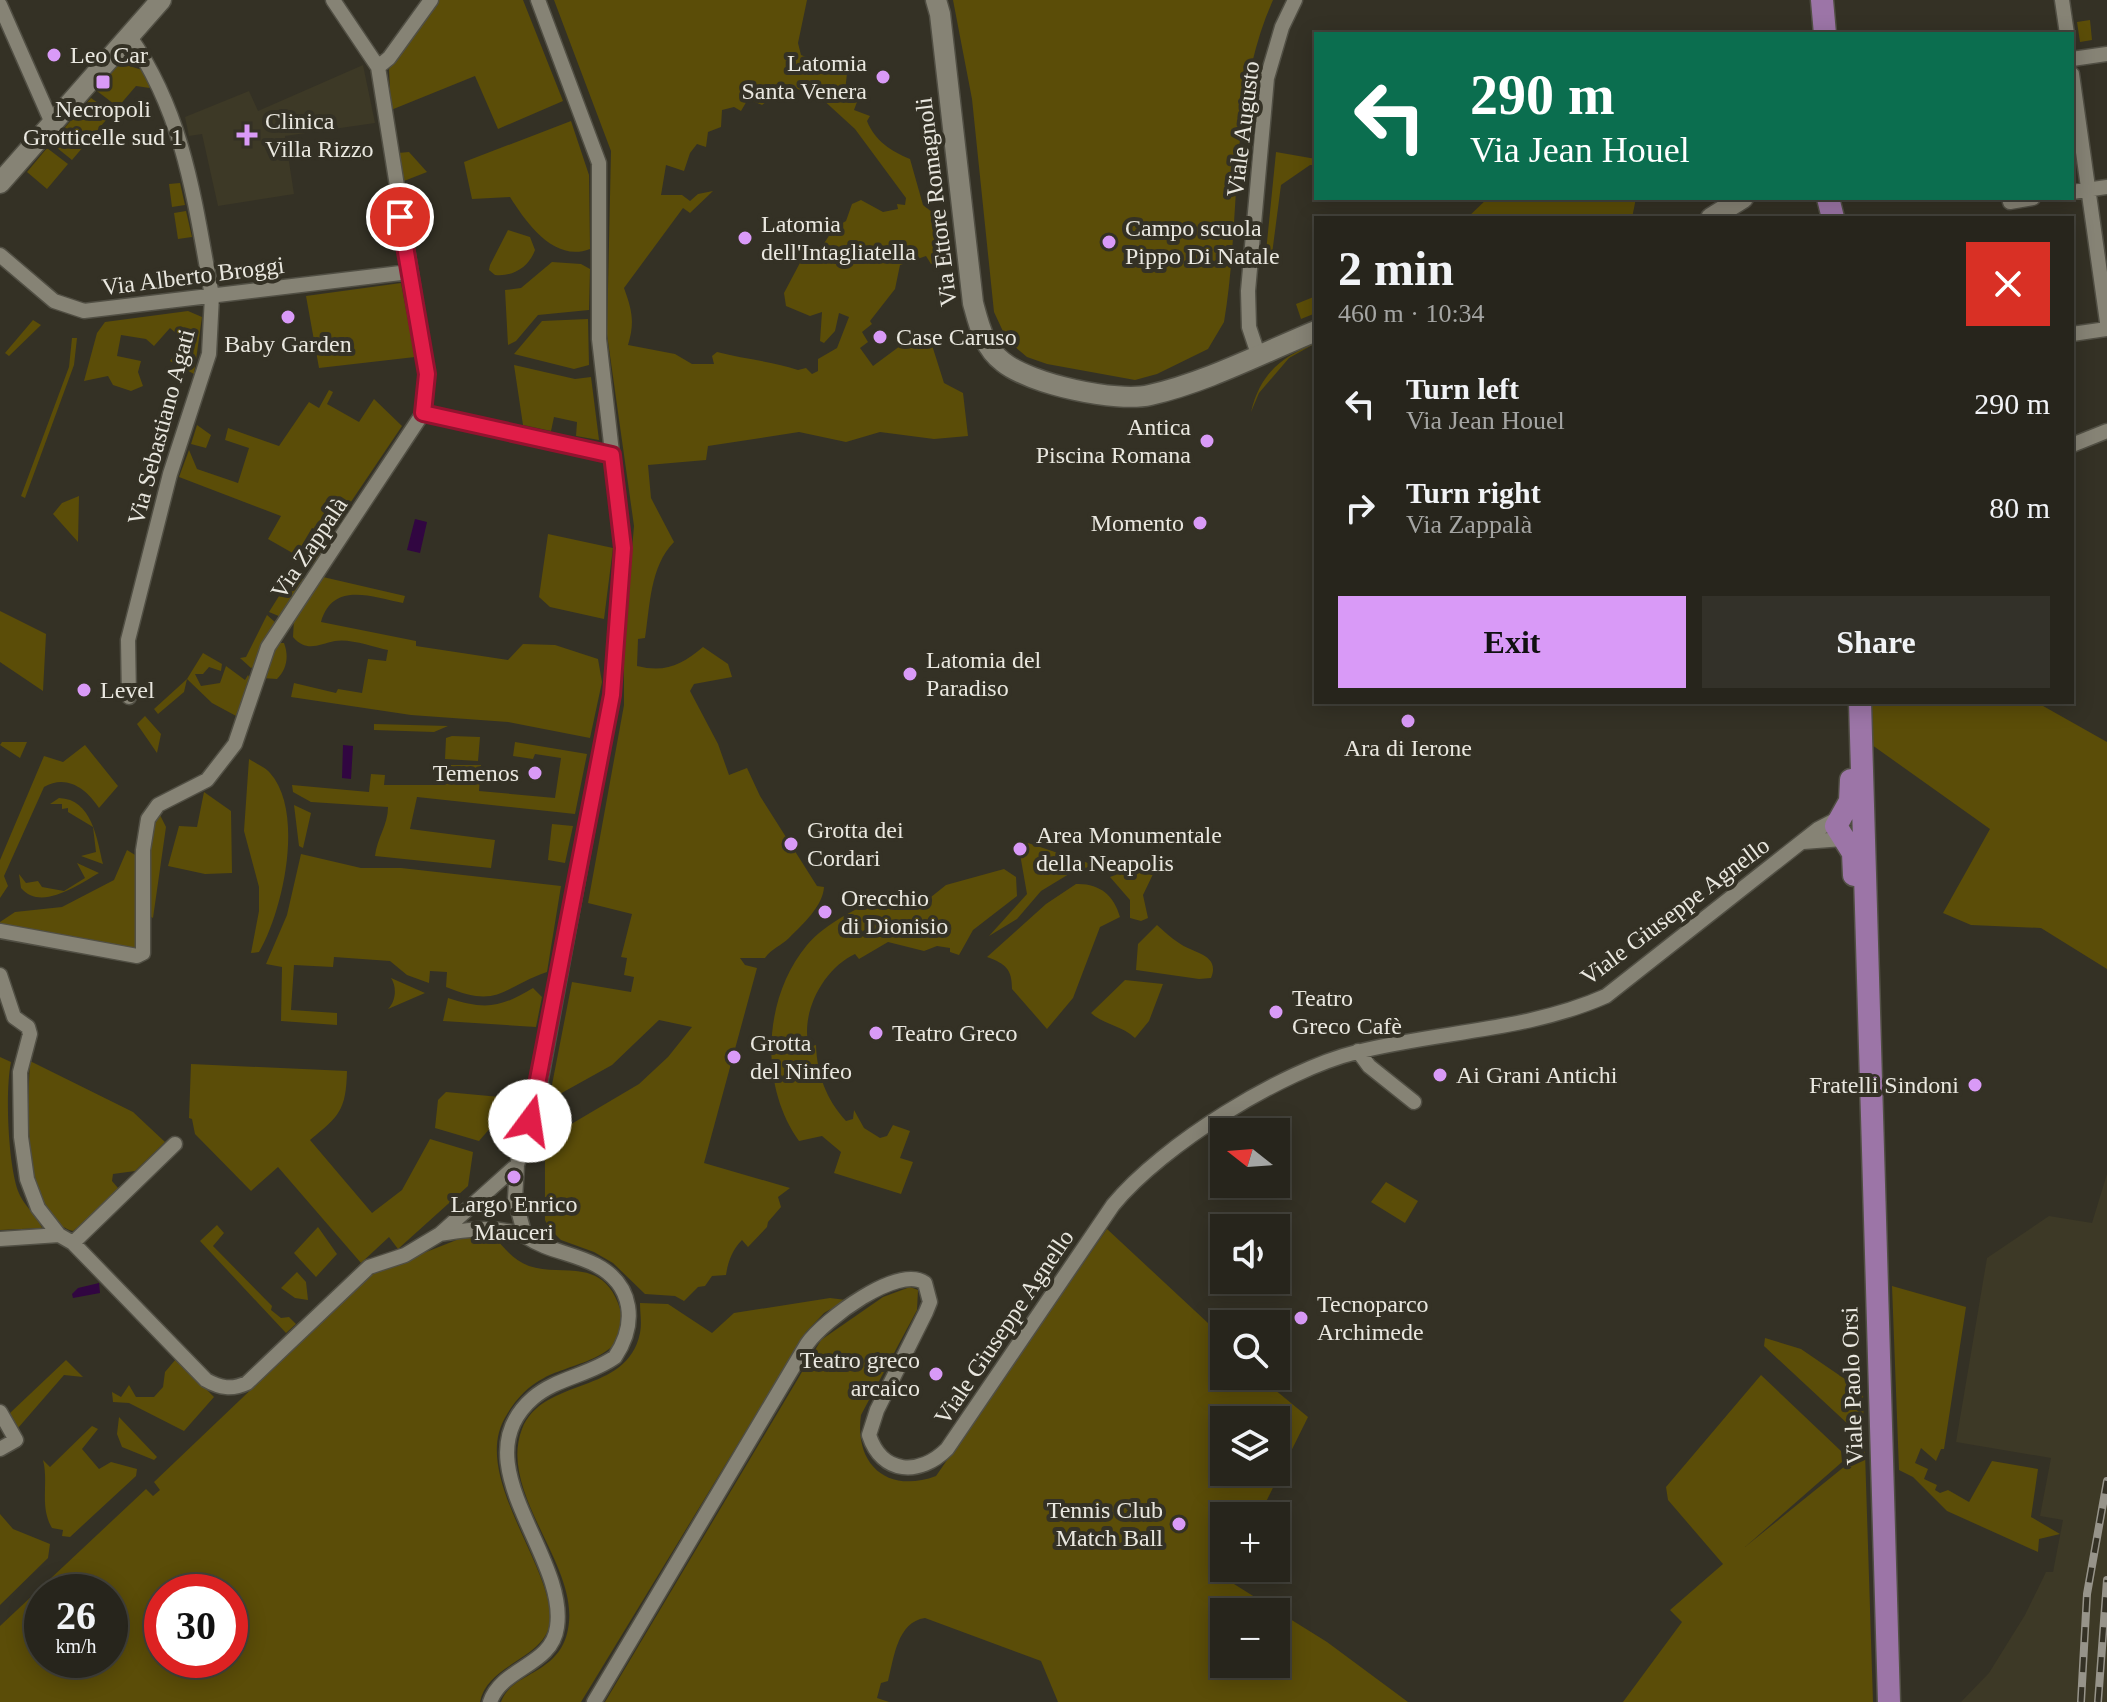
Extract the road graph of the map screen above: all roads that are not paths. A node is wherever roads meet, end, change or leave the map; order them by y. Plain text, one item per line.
1 (161, 0) edge
2 (333, 0) edge
3 (431, 0) edge
4 (538, 0) edge
5 (936, 0) edge
6 (1295, 0) edge
7 (1822, 0) edge
8 (1835, 0) edge
9 (2062, 0) edge
10 (0, 5) edge
11 (1825, 32) edge
12 (1837, 32) edge
13 (2067, 32) edge
14 (130, 37) junction
15 (2107, 54) edge
16 (2074, 59) edge
17 (378, 67) junction
18 (2074, 88) edge
19 (52, 123) junction
20 (0, 183) edge
21 (2107, 187) edge
22 (2088, 190) junction
23 (2074, 192) edge
24 (1740, 200) edge
25 (2022, 200) edge
26 (2010, 202) dead end
27 (1714, 216) edge
28 (0, 255) edge
29 (409, 272) junction
30 (212, 296) junction
31 (2107, 322) edge
32 (2107, 329) edge
33 (1314, 332) edge
34 (2074, 334) edge
35 (1258, 354) junction
36 (423, 413) junction
37 (2107, 431) edge
38 (2074, 444) edge
39 (612, 455) junction
40 (129, 697) dead end
41 (1848, 704) edge
42 (1860, 704) edge
43 (1850, 827) junction
44 (1803, 842) junction
45 (0, 931) edge
46 (0, 975) edge
47 (1358, 1051) junction
48 (1414, 1102) dead end
49 (175, 1144) dead end
50 (517, 1165) junction
51 (440, 1234) junction
52 (59, 1235) junction
53 (525, 1236) junction
54 (0, 1239) edge
55 (73, 1243) junction
56 (0, 1412) edge
57 (0, 1449) edge
58 (490, 1702) edge
59 (594, 1702) edge
60 (1889, 1702) edge

1 - 14 main road
2 - 17 street, Via Zappalà
3 - 17 street
4 - 39 street
5 - 35 main road, Via Ettore Romagnoli
6 - 35 street, Viale Augusto
7 - 11 main road
8 - 12 main road
9 - 13 street
10 - 19 street
14 - 19 main road
14 - 30 street, Via Sebastiano Agati
15 - 16 street
17 - 29 street, Via Zappalà
18 - 22 street
19 - 20 main road
21 - 22 street
22 - 23 street
22 - 31 street
24 - 27 main road
25 - 26 street
28 - 30 street, Via Alberto Broggi
29 - 30 street, Via Alberto Broggi
29 - 36 street, Via Zappalà
30 - 40 street, Via Sebastiano Agati
32 - 34 street
33 - 35 main road, Via Ettore Romagnoli
36 - 39 street
36 - 45 street, Via Zappalà
37 - 38 street
39 - 50 street
41 - 43 main road
42 - 43 main road
43 - 44 street, Viale Giuseppe Agnello
43 - 44 street
43 - 60 main road, Viale Paolo Orsi
44 - 47 street, Viale Giuseppe Agnello
46 - 52 street
47 - 48 street
47 - 59 street, Viale Giuseppe Agnello
49 - 55 street
50 - 51 street
50 - 53 street
51 - 53 street
51 - 55 street
52 - 54 street
52 - 55 street
53 - 58 street
56 - 57 street

